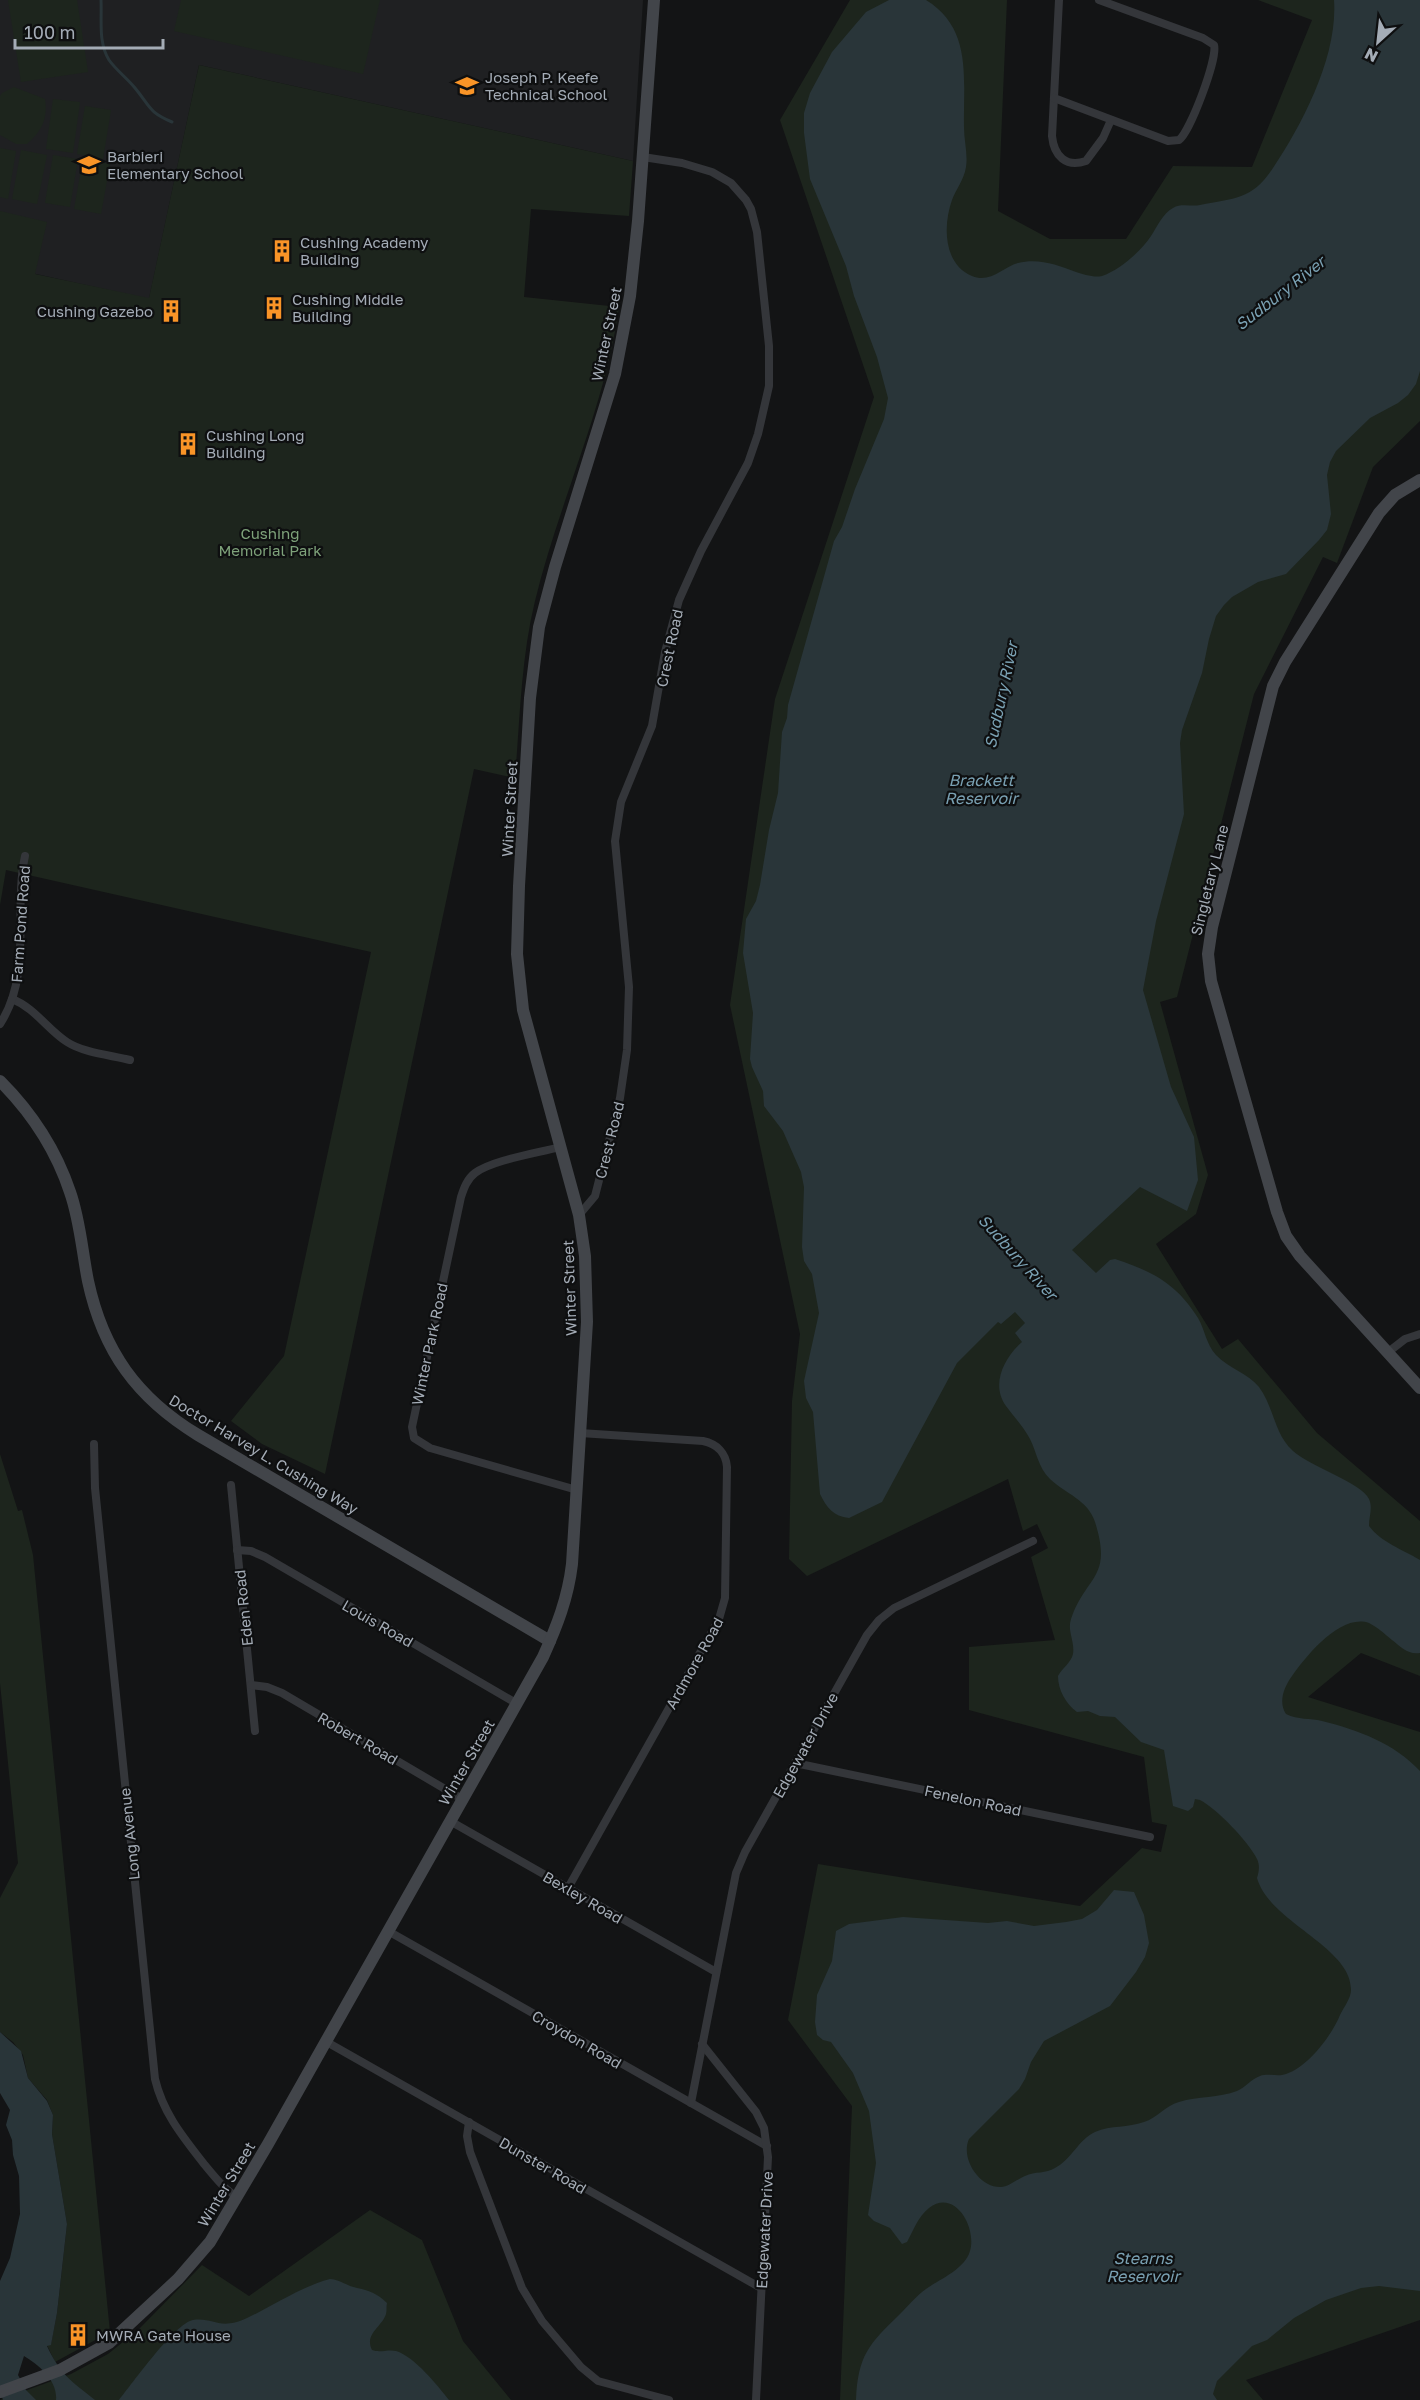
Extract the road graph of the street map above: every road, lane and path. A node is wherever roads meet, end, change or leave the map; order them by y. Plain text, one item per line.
1 (654, 0) edge
2 (1059, 0) edge
3 (1099, 0) edge
4 (1054, 99) junction
5 (1111, 120) junction
6 (643, 157) junction
7 (1420, 480) edge
8 (25, 856) dead end
9 (12, 999) junction
10 (0, 1024) edge
11 (130, 1059) dead end
12 (0, 1081) edge
13 (560, 1147) junction
14 (579, 1215) junction
15 (1420, 1334) edge
16 (1387, 1353) junction
17 (1420, 1388) edge
18 (580, 1432) junction
19 (94, 1444) dead end
20 (231, 1485) dead end
21 (577, 1490) junction
22 (1033, 1541) dead end
23 (237, 1550) junction
24 (550, 1641) junction
25 (251, 1685) junction
26 (516, 1703) junction
27 (255, 1731) dead end
28 (795, 1763) junction
29 (462, 1799) junction
30 (450, 1821) junction
31 (1150, 1837) dead end
32 (568, 1888) junction
33 (388, 1931) junction
34 (716, 1972) junction
35 (325, 2041) junction
36 (702, 2044) junction
37 (691, 2103) junction
38 (469, 2122) junction
39 (767, 2146) junction
40 (237, 2198) junction
41 (761, 2288) junction
42 (0, 2392) edge
43 (669, 2400) edge
44 (756, 2400) edge

1 - 6 main road, Winter Street
2 - 4 street
3 - 5 street
4 - 5 street
4 - 5 street
6 - 13 main road, Winter Street
6 - 14 street, Crest Road
7 - 16 main road, Singletary Lane
8 - 9 street, Farm Pond Road
9 - 10 street, Farm Pond Road
9 - 11 street
12 - 24 main road, Doctor Harvey L. Cushing Way
13 - 14 main road, Winter Street
13 - 21 street, Winter Park Road
14 - 18 main road, Winter Street
15 - 16 street
16 - 17 main road, Singletary Lane
18 - 21 main road, Winter Street
18 - 32 street, Ardmore Road
19 - 40 street, Long Avenue
20 - 23 street, Eden Road
21 - 24 main road, Winter Street
22 - 28 street, Edgewater Drive
23 - 25 street, Eden Road
23 - 26 street, Louis Road
24 - 26 main road, Winter Street
25 - 27 street, Eden Road
25 - 29 street, Robert Road
26 - 29 main road, Winter Street
28 - 31 street, Fenelon Road
28 - 34 street, Edgewater Drive
29 - 30 main road, Winter Street
30 - 32 street, Bexley Road
30 - 33 main road, Winter Street
32 - 34 street, Bexley Road
33 - 35 main road, Winter Street
33 - 37 street, Croydon Road
34 - 36 street, Edgewater Drive
35 - 38 street, Dunster Road
35 - 40 main road, Winter Street
36 - 37 street, Edgewater Drive
36 - 39 street, Edgewater Drive
37 - 39 street, Croydon Road
38 - 41 street, Dunster Road
38 - 43 street
39 - 41 street, Edgewater Drive
40 - 42 main road, Winter Street
41 - 44 street, Edgewater Drive

